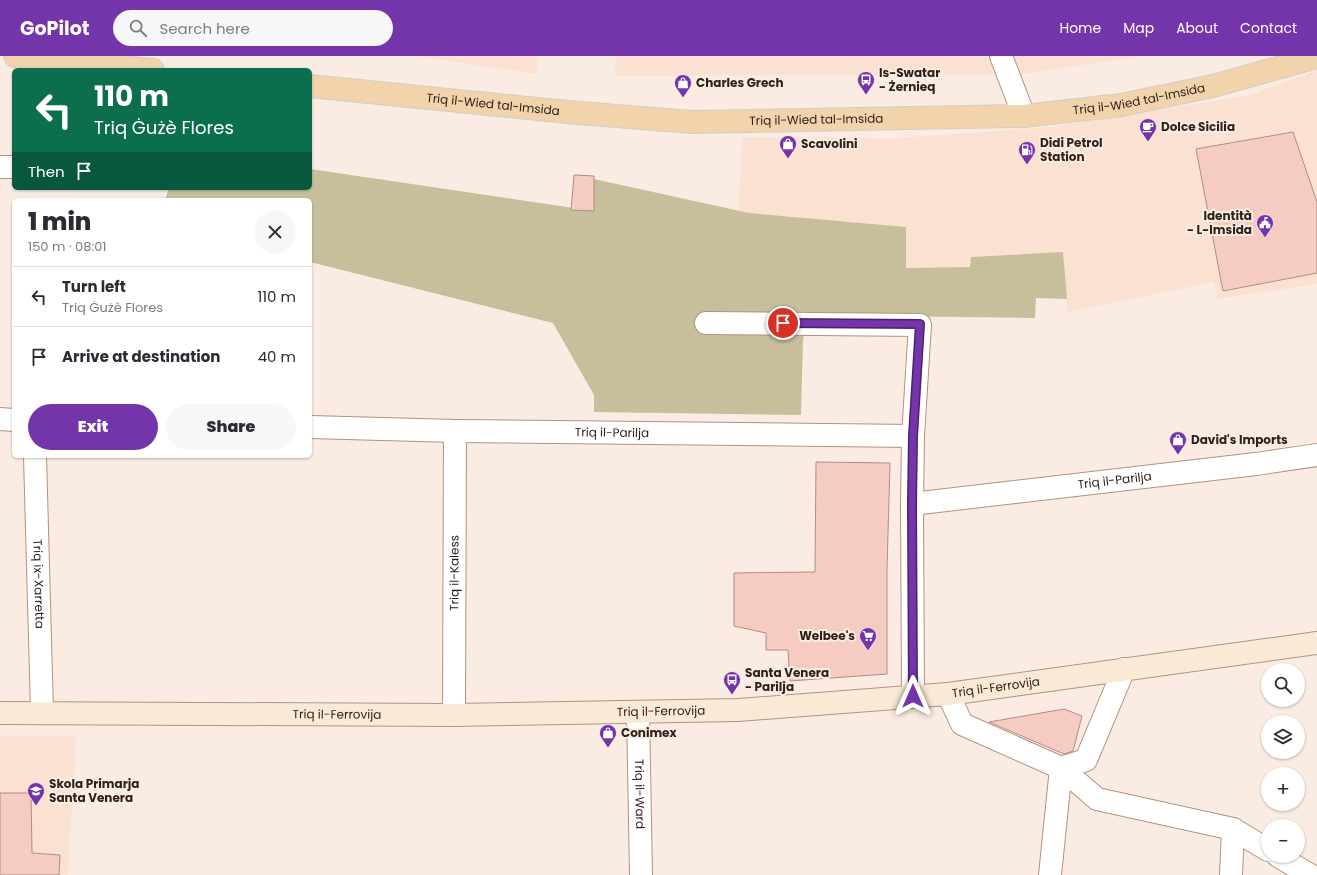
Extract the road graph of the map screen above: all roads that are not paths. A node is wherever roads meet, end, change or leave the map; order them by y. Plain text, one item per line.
1 (15, 56) edge
2 (1000, 56) edge
3 (1317, 57) edge
4 (133, 68) edge
5 (312, 86) edge
6 (1024, 116) junction
7 (706, 322) dead end
8 (0, 419) edge
9 (12, 420) edge
10 (312, 427) edge
11 (455, 431) junction
12 (913, 436) junction
13 (1317, 455) edge
14 (36, 458) edge
15 (912, 504) junction
16 (1317, 643) edge
17 (1124, 669) junction
18 (948, 694) junction
19 (913, 696) junction
20 (42, 712) junction
21 (638, 712) junction
22 (0, 713) edge
23 (454, 716) junction
24 (1061, 768) junction
25 (1233, 829) junction
26 (1261, 846) edge
27 (1290, 863) edge
28 (641, 875) edge
29 (1050, 875) edge
30 (1231, 875) edge
31 (1310, 875) edge

1 - 4 main road
2 - 6 street
3 - 6 main road, Triq il-Wied tal-Imsida
5 - 6 main road, Triq il-Wied tal-Imsida
7 - 12 street
8 - 9 street
10 - 11 street, Triq il-Parilja
11 - 12 street, Triq il-Parilja
11 - 23 street, Triq il-Kaless
12 - 15 street
13 - 15 street, Triq il-Parilja
14 - 20 street, Triq ix-Xarretta
15 - 19 street
16 - 17 main road, Triq il-Ferrovija
17 - 18 main road, Triq il-Ferrovija
17 - 24 street
18 - 19 main road, Triq il-Ferrovija
18 - 24 street
19 - 21 main road, Triq il-Ferrovija
20 - 22 main road, Triq il-Ferrovija
20 - 23 main road, Triq il-Ferrovija
21 - 23 main road, Triq il-Ferrovija
21 - 28 street, Triq il-Ward
24 - 25 street
24 - 29 street
25 - 26 street
25 - 30 street
27 - 31 street

